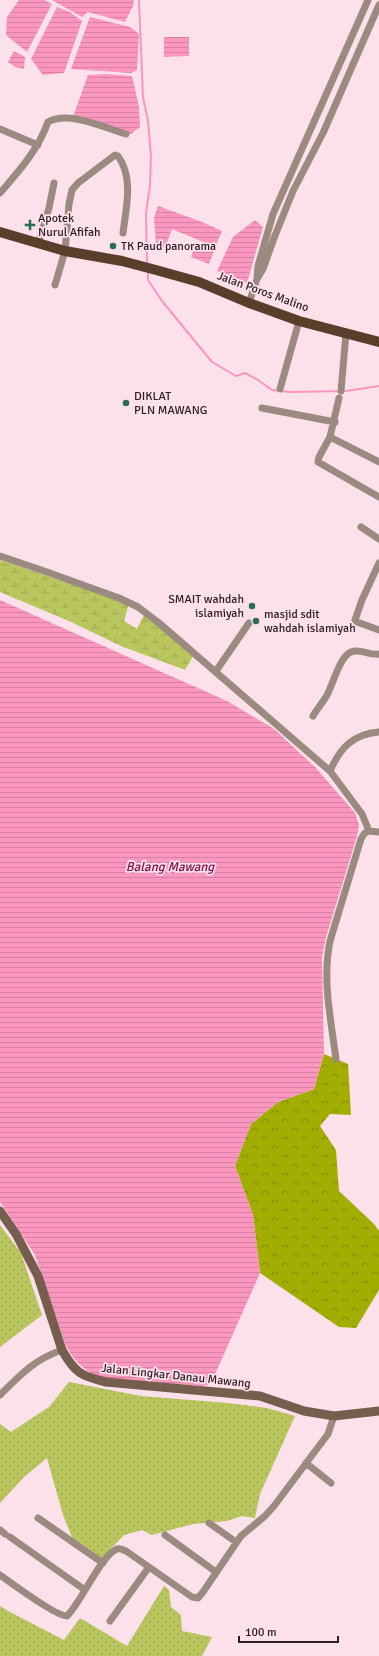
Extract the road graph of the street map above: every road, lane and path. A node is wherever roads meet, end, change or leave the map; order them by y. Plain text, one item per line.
1 (368, 0) edge
2 (379, 5) edge
3 (0, 129) edge
4 (126, 134) dead end
5 (38, 145) junction
6 (54, 183) dead end
7 (0, 193) edge
8 (0, 233) edge
9 (123, 233) dead end
10 (38, 244) junction
11 (65, 251) junction
12 (257, 279) junction
13 (55, 285) dead end
14 (250, 303) junction
15 (299, 321) junction
16 (346, 333) junction
17 (379, 342) edge
18 (280, 389) dead end
19 (262, 408) dead end
20 (335, 422) junction
21 (330, 437) junction
22 (379, 462) edge
23 (379, 497) edge
24 (361, 527) dead end
25 (379, 539) edge
26 (0, 556) edge
27 (379, 563) edge
28 (250, 623) dead end
29 (379, 630) edge
30 (379, 654) edge
31 (216, 671) junction
32 (313, 716) dead end
33 (379, 732) edge
34 (330, 771) junction
35 (368, 832) junction
36 (379, 832) edge
37 (336, 1059) dead end
38 (0, 1211) edge
39 (62, 1350) junction
40 (0, 1395) edge
41 (379, 1411) edge
42 (334, 1416) junction
43 (306, 1463) junction
44 (331, 1483) dead end
45 (38, 1518) dead end
46 (209, 1523) dead end
47 (5, 1534) edge
48 (165, 1535) dead end
49 (236, 1542) junction
50 (103, 1563) junction
51 (149, 1567) junction
52 (216, 1572) junction
53 (0, 1575) edge
54 (85, 1590) junction
55 (110, 1621) dead end

1 - 12 street
2 - 12 street
3 - 5 street
4 - 5 street
5 - 7 street
6 - 10 street
8 - 10 main road, Jalan Poros Malino
9 - 11 street
10 - 11 main road, Jalan Poros Malino
11 - 13 street
11 - 14 main road, Jalan Poros Malino
12 - 14 street
14 - 15 main road, Jalan Poros Malino
15 - 16 main road, Jalan Poros Malino
15 - 18 street
16 - 17 main road, Jalan Poros Malino
16 - 20 street
19 - 20 street
20 - 21 street
21 - 22 street
21 - 23 street
24 - 25 street
26 - 31 street
27 - 29 street
28 - 31 street
30 - 32 street
31 - 34 street
33 - 34 street
34 - 35 street
35 - 36 street
35 - 37 street
38 - 39 street, Jalan Lingkar Danau Mawang
39 - 40 street
39 - 42 street, Jalan Lingkar Danau Mawang
41 - 42 street, Jalan Lingkar Danau Mawang
42 - 43 street
43 - 44 street
43 - 49 street
45 - 50 street
46 - 49 street
47 - 54 street
48 - 52 street
49 - 52 street
50 - 51 street
50 - 54 street
51 - 52 street
51 - 55 street
53 - 54 street

